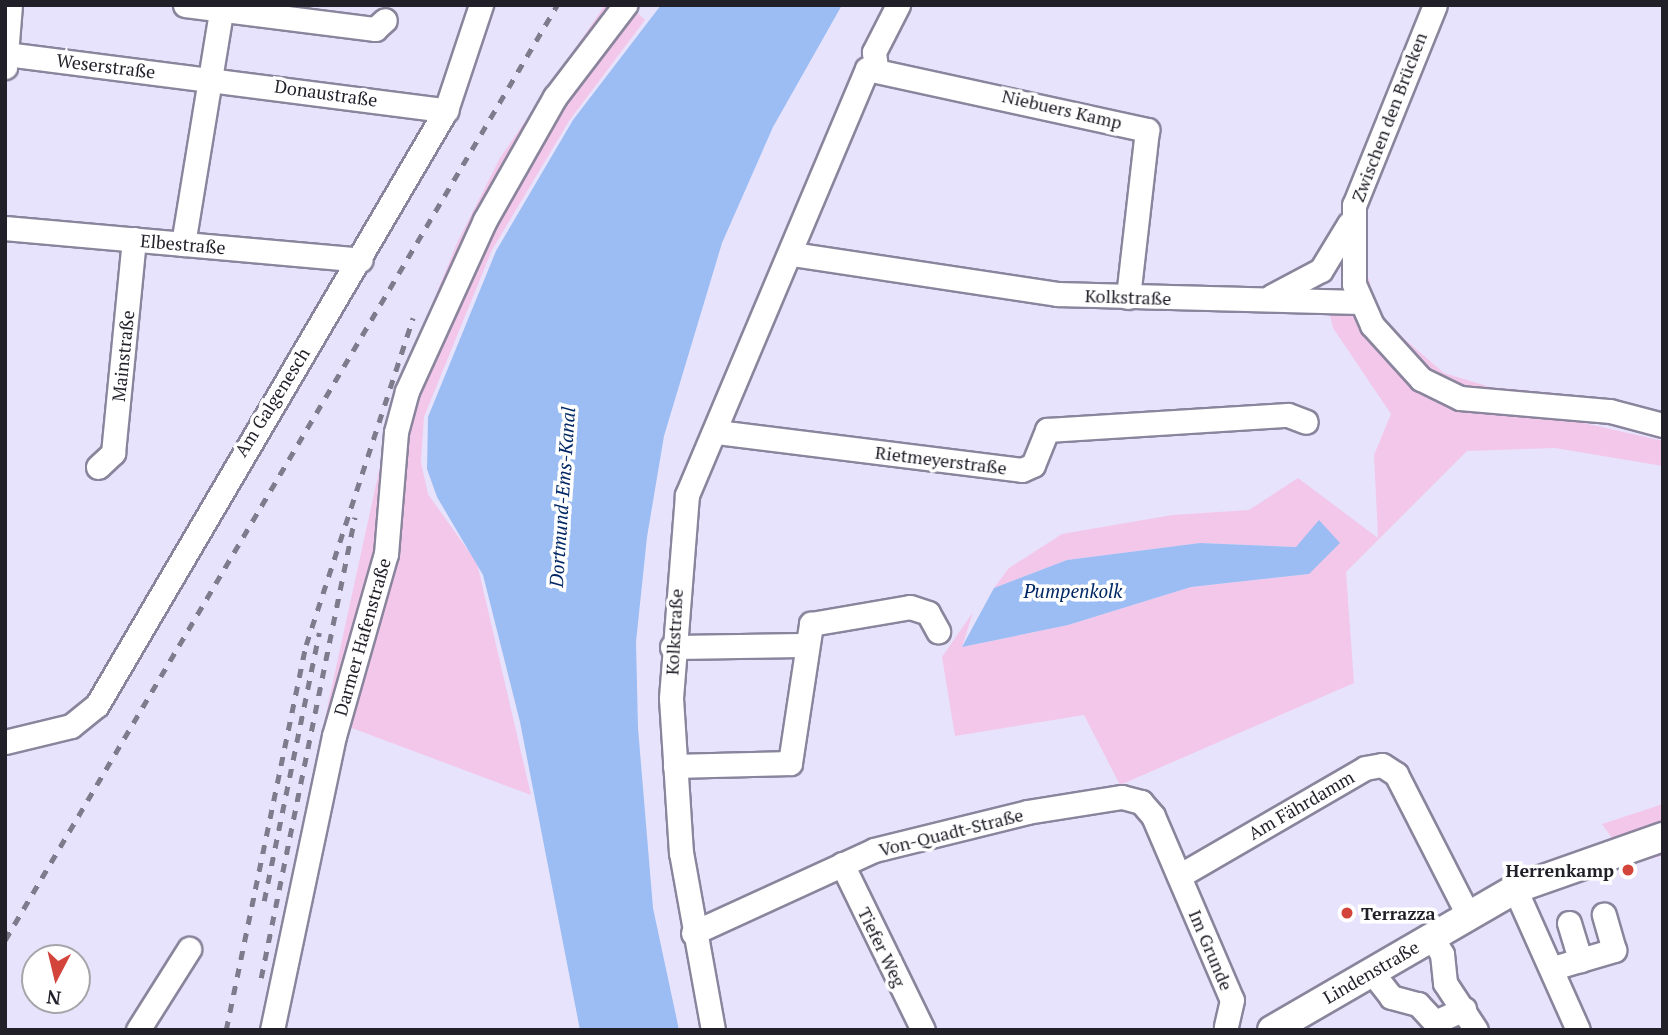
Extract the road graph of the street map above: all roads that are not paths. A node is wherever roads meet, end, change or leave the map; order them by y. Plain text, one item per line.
1 (10, 5) edge
2 (185, 5) edge
3 (481, 5) edge
4 (625, 5) edge
5 (898, 5) edge
6 (1435, 5) edge
7 (221, 7) edge
8 (386, 20) dead end
9 (6, 54) edge
10 (5, 67) edge
11 (876, 67) junction
12 (205, 77) junction
13 (446, 110) junction
14 (1351, 222) junction
15 (5, 228) edge
16 (134, 239) junction
17 (183, 244) junction
18 (793, 254) junction
19 (361, 260) junction
20 (1128, 297) junction
21 (1256, 302) junction
22 (1360, 302) junction
23 (1306, 422) dead end
24 (1663, 425) edge
25 (717, 432) junction
26 (98, 467) dead end
27 (938, 631) dead end
28 (806, 645) junction
29 (672, 647) junction
30 (5, 742) edge
31 (675, 766) junction
32 (1663, 837) edge
33 (842, 864) junction
34 (1178, 876) junction
35 (1515, 889) junction
36 (1604, 914) dead end
37 (1468, 915) junction
38 (1569, 923) dead end
39 (693, 933) junction
40 (1432, 937) junction
41 (189, 949) dead end
42 (1580, 960) junction
43 (1553, 968) junction
44 (1371, 971) junction
45 (1464, 1009) junction
46 (1226, 1029) edge
47 (138, 1030) edge
48 (272, 1030) edge
49 (713, 1030) edge
50 (923, 1030) edge
51 (1272, 1030) edge
52 (1476, 1030) edge
53 (1578, 1030) edge

1 - 9 street
2 - 7 street
3 - 13 street, Am Galgenesch
4 - 48 street, Darmer Hafenstraße
5 - 11 street
6 - 14 street, Zwischen den Brücken
7 - 8 street
7 - 12 street
9 - 10 street
9 - 12 street, Weserstraße
11 - 18 street, Kolkstraße
11 - 20 street, Niebuers Kamp
12 - 13 street, Donaustraße
12 - 17 street
13 - 19 street, Am Galgenesch
14 - 21 street, Kolkstraße
14 - 22 street, Zwischen den Brücken
15 - 16 street, Elbestraße
16 - 17 street, Elbestraße
16 - 26 street, Mainstraße
17 - 19 street, Elbestraße
18 - 20 street, Kolkstraße
18 - 25 street, Kolkstraße
19 - 30 street, Am Galgenesch
20 - 21 street, Kolkstraße
21 - 22 street, Kolkstraße
22 - 24 street, Zwischen den Brücken
23 - 25 street, Rietmeyerstraße
25 - 29 street, Kolkstraße
27 - 28 street
28 - 29 street
28 - 31 street
29 - 31 street, Kolkstraße
31 - 39 street, Kolkstraße
32 - 35 main road, Lindenstraße
33 - 34 street, Von-Quadt-Straße
33 - 39 street, Von-Quadt-Straße
33 - 50 street, Tiefer Weg
34 - 37 street, Am Fährdamm
34 - 46 street, Im Grunde
35 - 37 main road, Lindenstraße
35 - 43 street
36 - 42 street
37 - 40 main road, Lindenstraße
38 - 42 street
39 - 49 street, Kolkstraße
40 - 44 main road, Lindenstraße
40 - 45 street
41 - 47 street
42 - 43 street
43 - 53 street
44 - 45 street
44 - 51 main road, Lindenstraße
45 - 52 street

